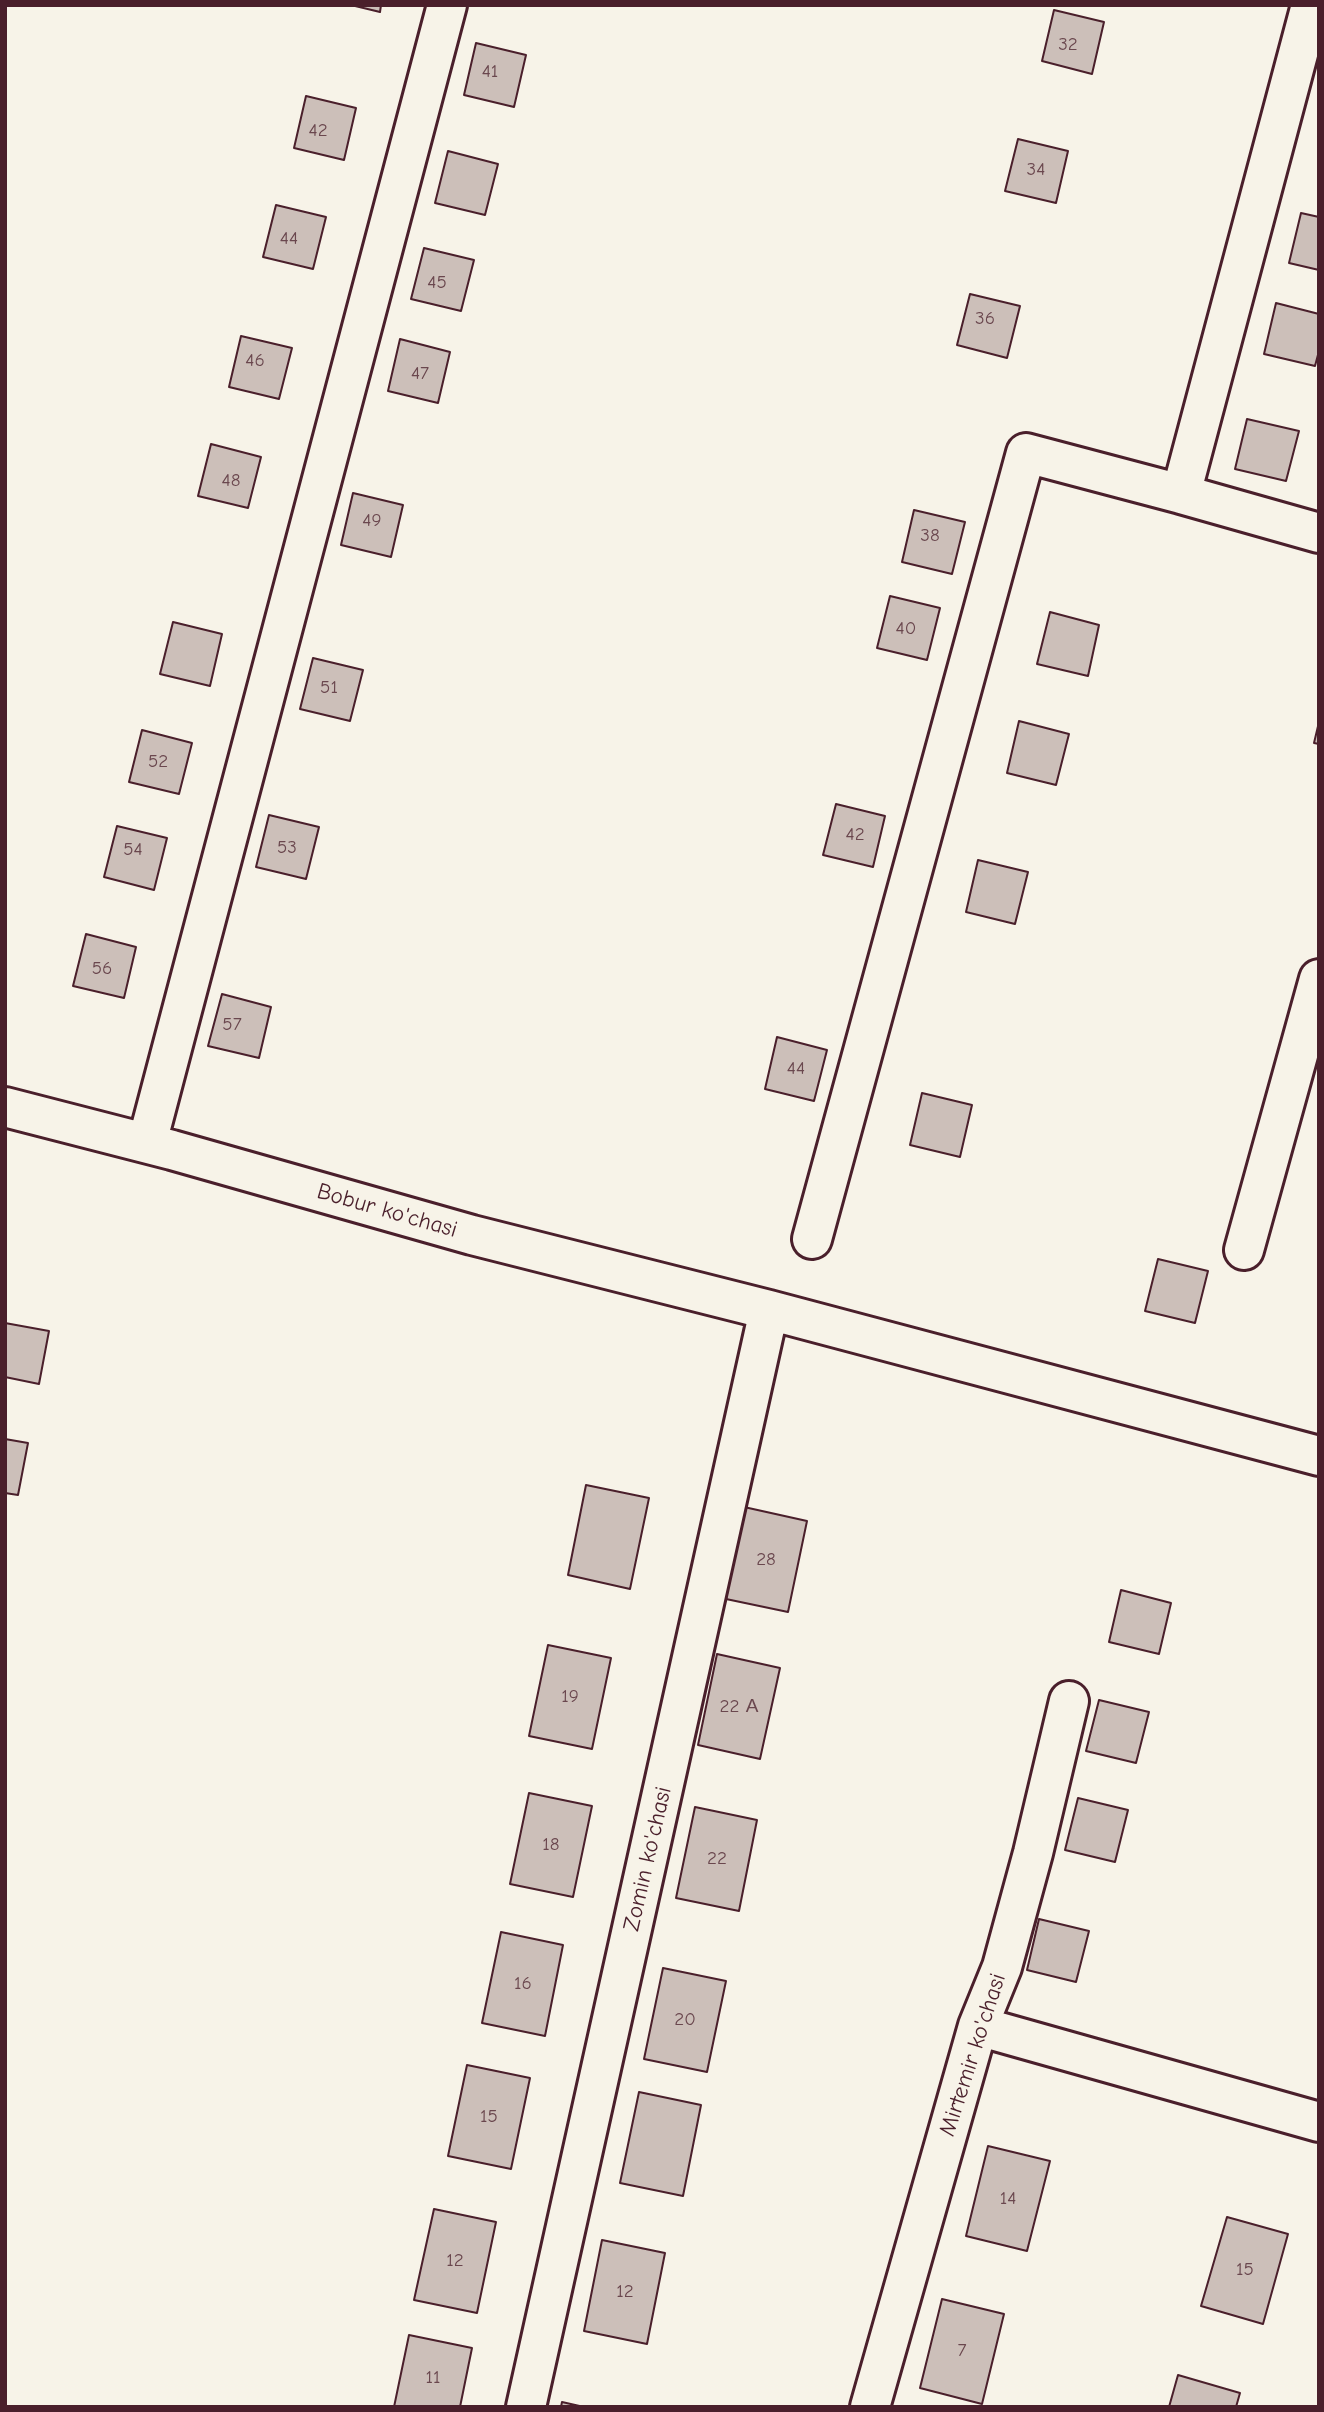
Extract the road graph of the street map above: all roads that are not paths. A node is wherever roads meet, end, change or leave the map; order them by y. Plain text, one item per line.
1 (447, 5) edge
2 (1311, 5) edge
3 (1181, 494) junction
4 (1319, 533) edge
5 (1319, 979) edge
6 (5, 1107) edge
7 (147, 1143) junction
8 (812, 1238) dead end
9 (1244, 1250) dead end
10 (769, 1310) junction
11 (1319, 1456) edge
12 (1069, 1701) dead end
13 (978, 2026) junction
14 (1319, 2122) edge
15 (526, 2407) edge
16 (870, 2407) edge

1 - 7 street
2 - 3 street
3 - 4 street
3 - 8 street
5 - 9 street
6 - 7 street, Bobur ko'chasi
7 - 10 street, Bobur ko'chasi
10 - 11 street, Bobur ko'chasi
10 - 15 street, Zomin ko'chasi
12 - 13 street, Mirtemir ko'chasi
13 - 14 street
13 - 16 street, Mirtemir ko'chasi

